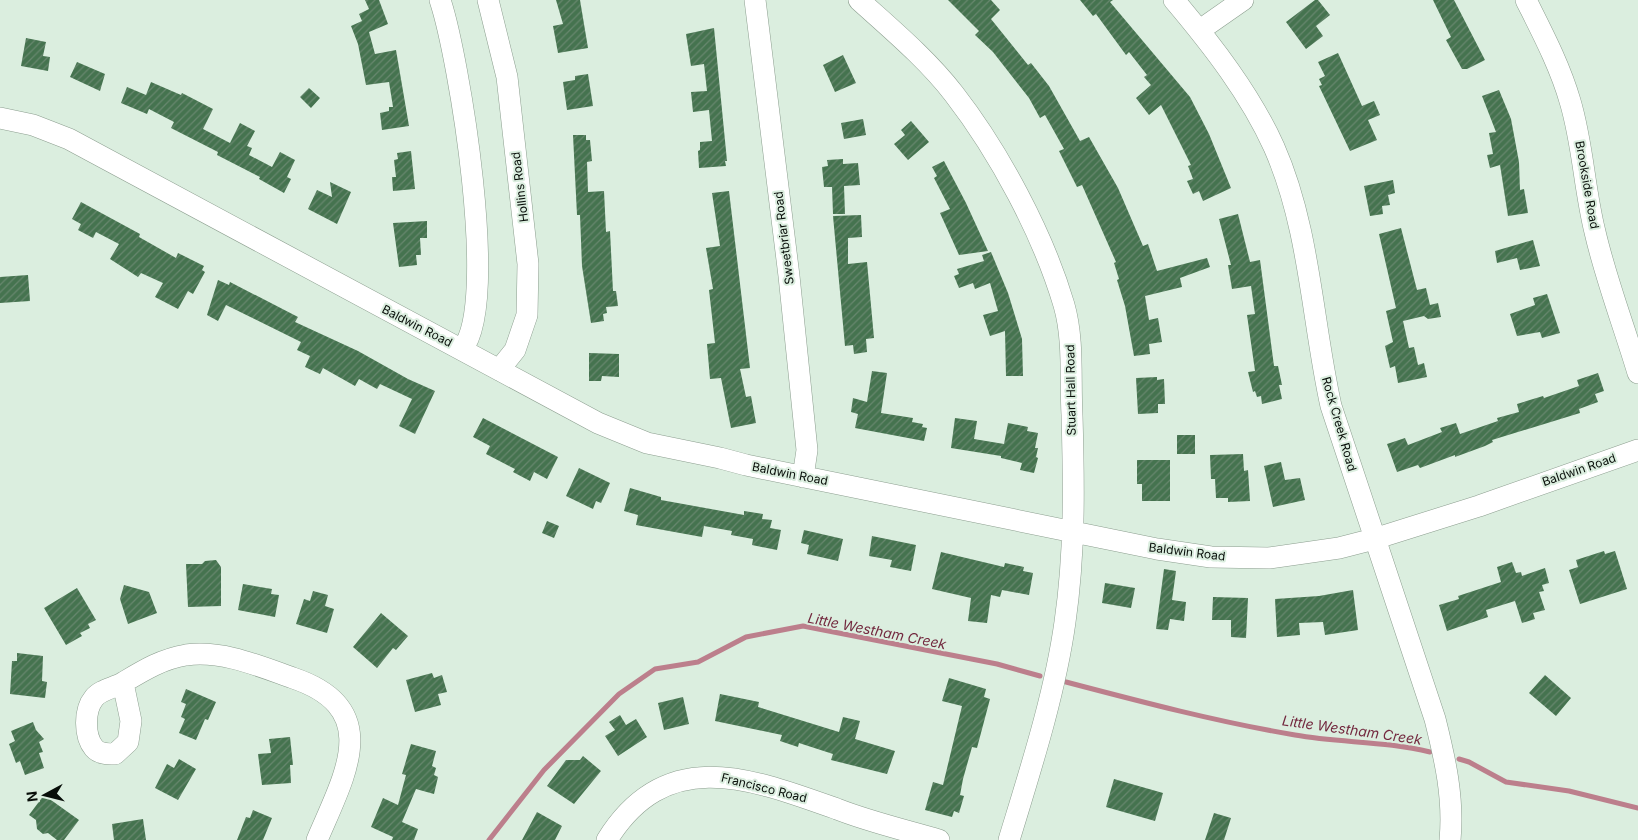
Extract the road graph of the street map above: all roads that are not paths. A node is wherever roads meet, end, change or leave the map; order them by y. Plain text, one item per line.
1 (440, 0) edge
2 (488, 0) edge
3 (755, 0) edge
4 (859, 0) edge
5 (1174, 0) edge
6 (1243, 0) edge
7 (1526, 0) edge
8 (1200, 30) junction
9 (0, 118) edge
10 (462, 349) junction
11 (499, 370) junction
12 (1638, 373) edge
13 (1638, 450) edge
14 (803, 476) junction
15 (1073, 532) junction
16 (1374, 539) junction
17 (123, 683) dead end
18 (317, 840) edge
19 (607, 840) edge
20 (939, 840) edge
21 (1009, 840) edge
22 (1450, 840) edge

1 - 10 street
2 - 11 street, Hollins Road
3 - 14 street, Sweetbriar Road
4 - 15 street, Stuart Hall Road
5 - 8 street, Rock Creek Road
6 - 8 street
7 - 12 street, Brookside Road
8 - 16 street, Rock Creek Road
9 - 10 street, Baldwin Road
10 - 11 street, Baldwin Road
11 - 14 street, Baldwin Road
13 - 16 street, Baldwin Road
14 - 15 street, Baldwin Road
15 - 16 street, Baldwin Road
15 - 21 street, Stuart Hall Road
16 - 22 street, Rock Creek Road
17 - 18 street
19 - 20 street, Francisco Road

